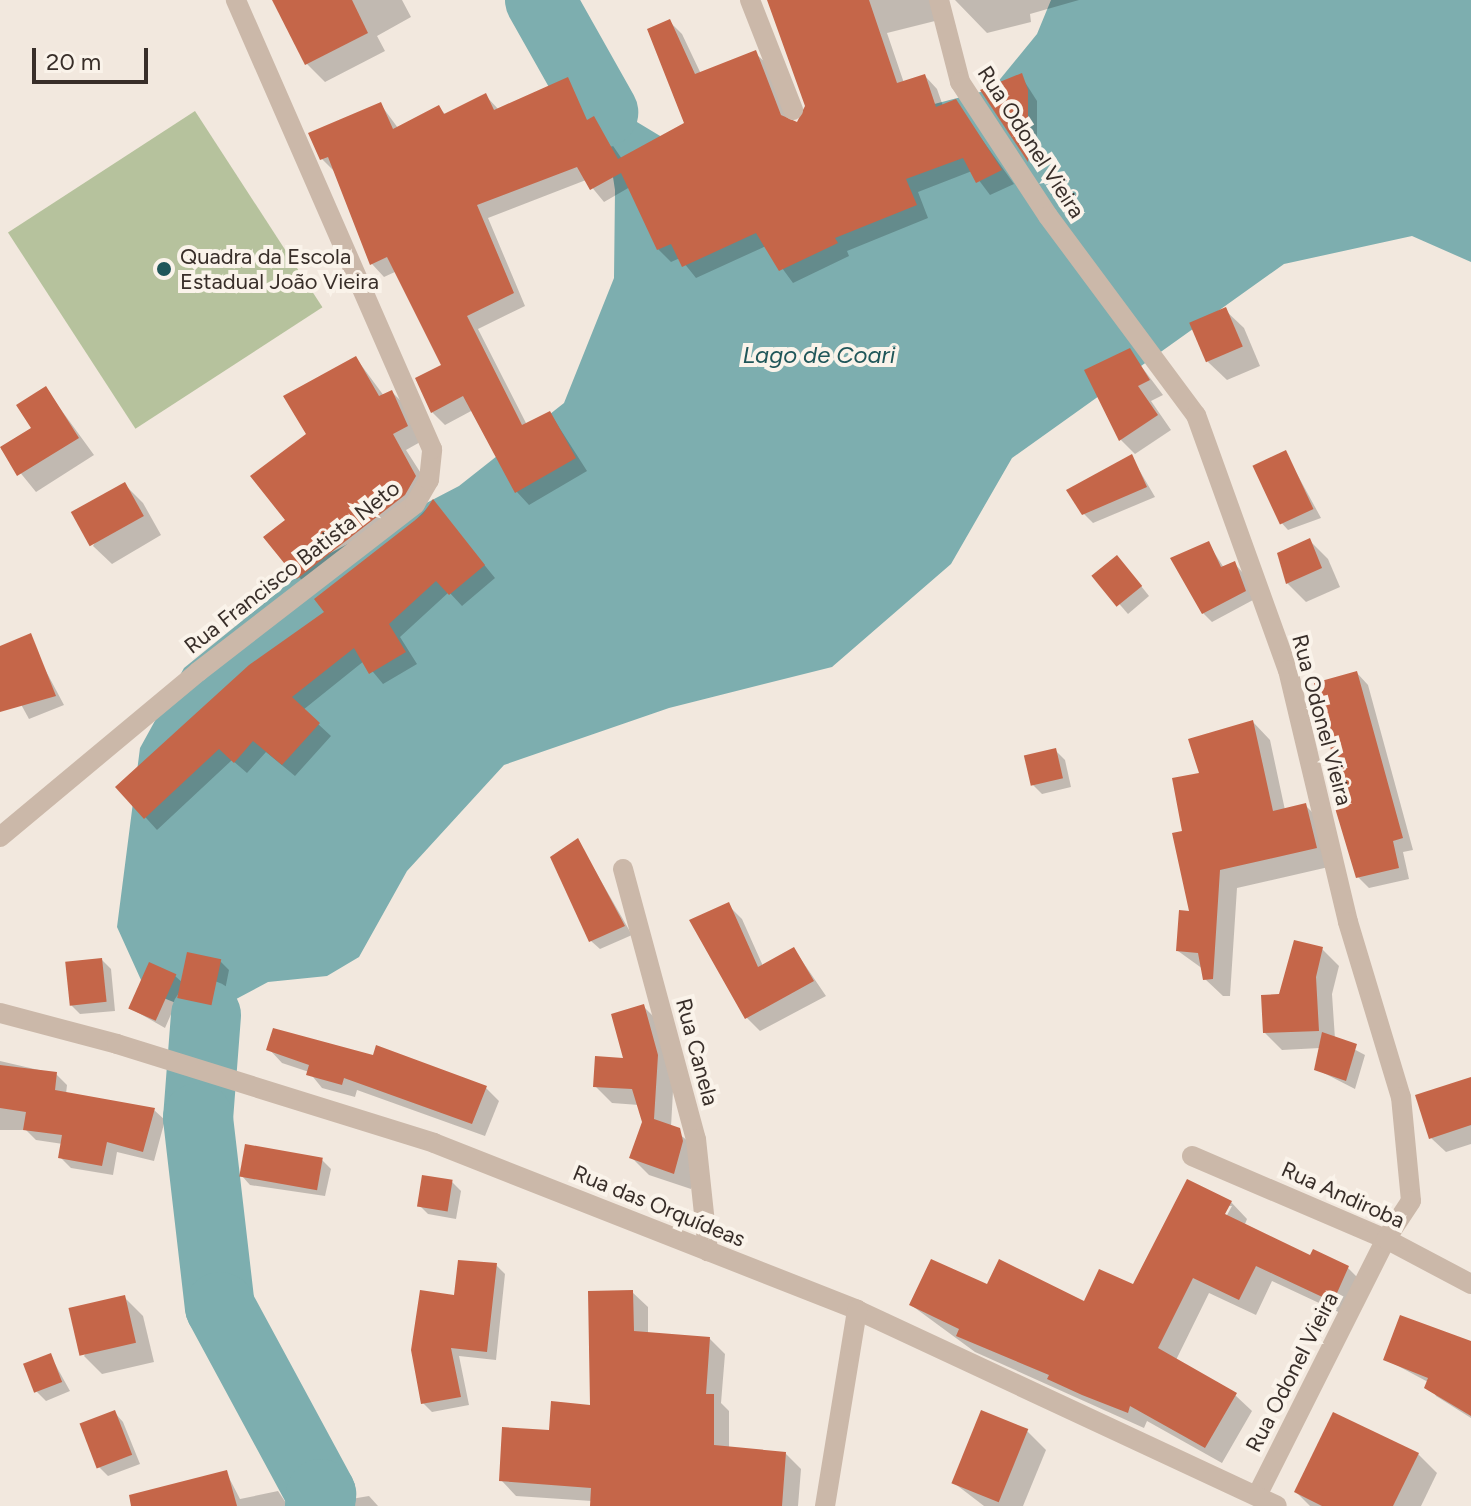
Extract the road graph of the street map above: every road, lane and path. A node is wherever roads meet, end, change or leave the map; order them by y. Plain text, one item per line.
1 (236, 0) edge
2 (750, 0) edge
3 (939, 0) edge
4 (793, 110) dead end
5 (0, 837) edge
6 (623, 869) dead end
7 (0, 1013) edge
8 (1192, 1156) dead end
9 (1386, 1239) junction
10 (708, 1251) junction
11 (1471, 1284) edge
12 (857, 1310) junction
13 (1257, 1495) junction
14 (825, 1506) edge
15 (1277, 1506) edge

1 - 5 street, Rua Francisco Batista Neto
2 - 4 street
3 - 9 street, Rua Odonel Vieira
6 - 10 street, Rua Canela
7 - 10 street, Rua das Orquídeas
8 - 9 street, Rua Andiroba
9 - 11 street, Rua Andiroba
9 - 13 street, Rua Odonel Vieira
10 - 12 street, Rua das Orquídeas
12 - 13 street, Rua das Orquídeas
12 - 14 street
13 - 15 street, Rua das Orquídeas

